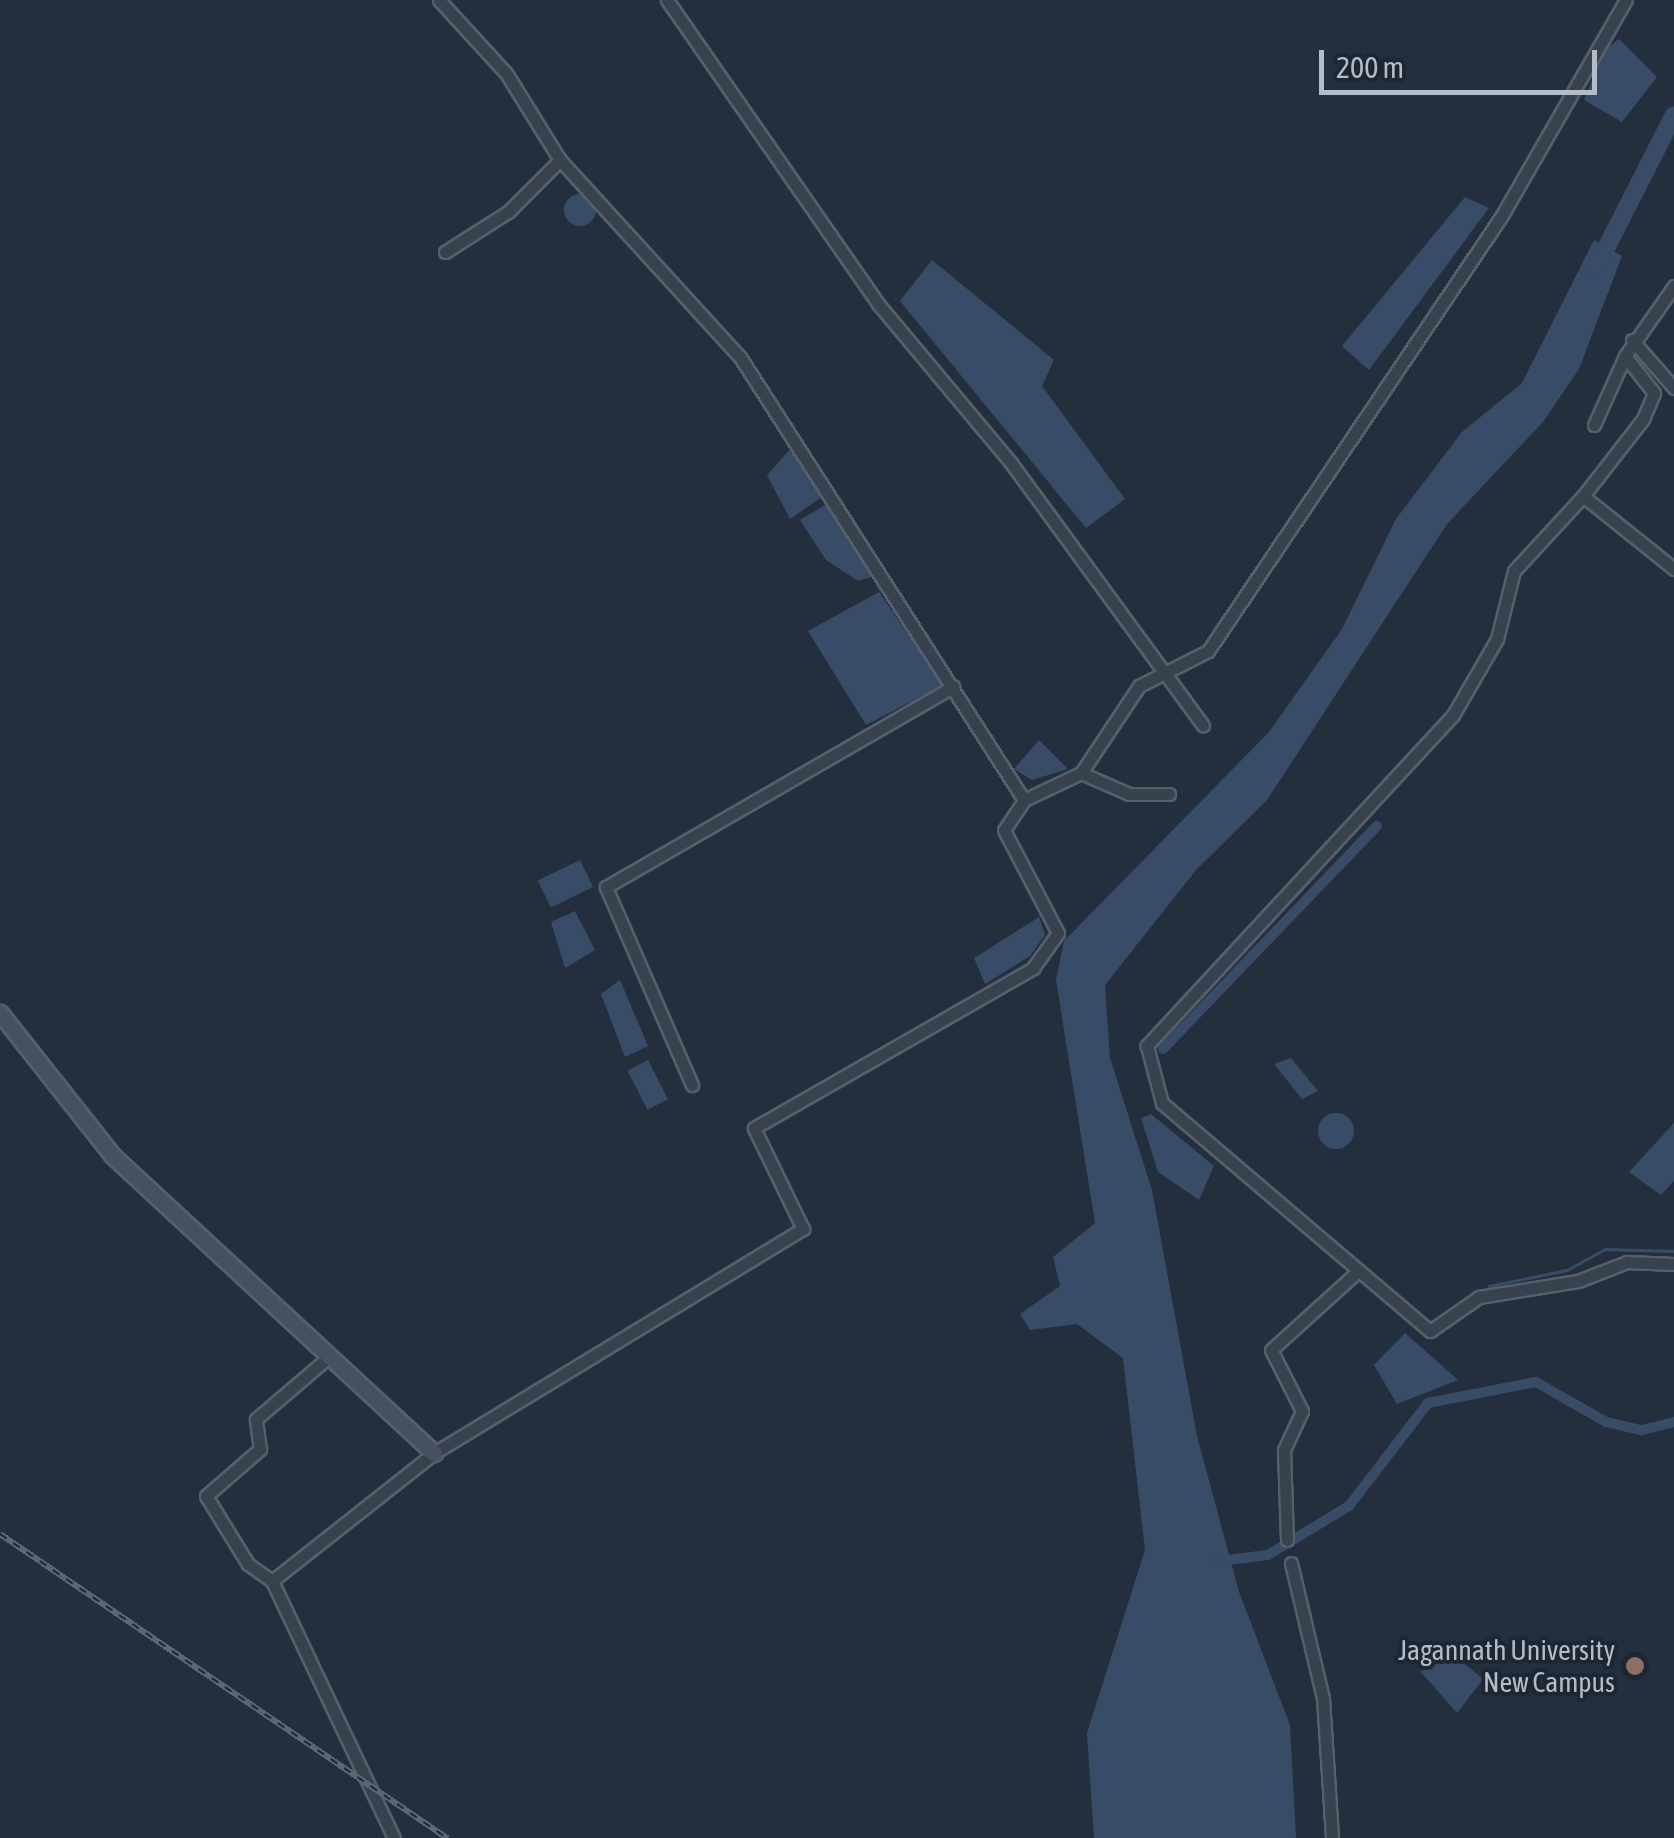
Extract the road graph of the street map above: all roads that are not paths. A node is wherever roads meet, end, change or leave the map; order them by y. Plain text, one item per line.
1 (438, 0) edge
2 (668, 0) edge
3 (1626, 0) edge
4 (560, 160) junction
5 (444, 252) dead end
6 (1674, 286) edge
7 (1632, 340) junction
8 (1626, 356) junction
9 (1674, 388) edge
10 (1594, 424) dead end
11 (1583, 496) junction
12 (1674, 570) edge
13 (1165, 679) junction
14 (954, 687) junction
15 (1203, 725) dead end
16 (1081, 774) junction
17 (1169, 794) dead end
18 (1024, 800) junction
19 (0, 1013) edge
20 (692, 1085) dead end
21 (1674, 1264) edge
22 (1356, 1273) junction
23 (325, 1360) junction
24 (434, 1453) junction
25 (1287, 1540) dead end
26 (1291, 1563) dead end
27 (272, 1581) junction
28 (394, 1838) edge
29 (1332, 1838) edge

1 - 4 street
2 - 13 street
3 - 13 street
4 - 5 street
4 - 14 street
6 - 7 street
7 - 8 street
7 - 9 street
8 - 10 street
8 - 11 street
11 - 12 street
11 - 22 street
13 - 15 street
13 - 16 street
14 - 18 street
14 - 20 street
16 - 17 street
16 - 18 street
18 - 24 street
19 - 23 street
21 - 22 street
22 - 25 street
23 - 24 street
23 - 27 street
24 - 27 street
26 - 29 street
27 - 28 street

